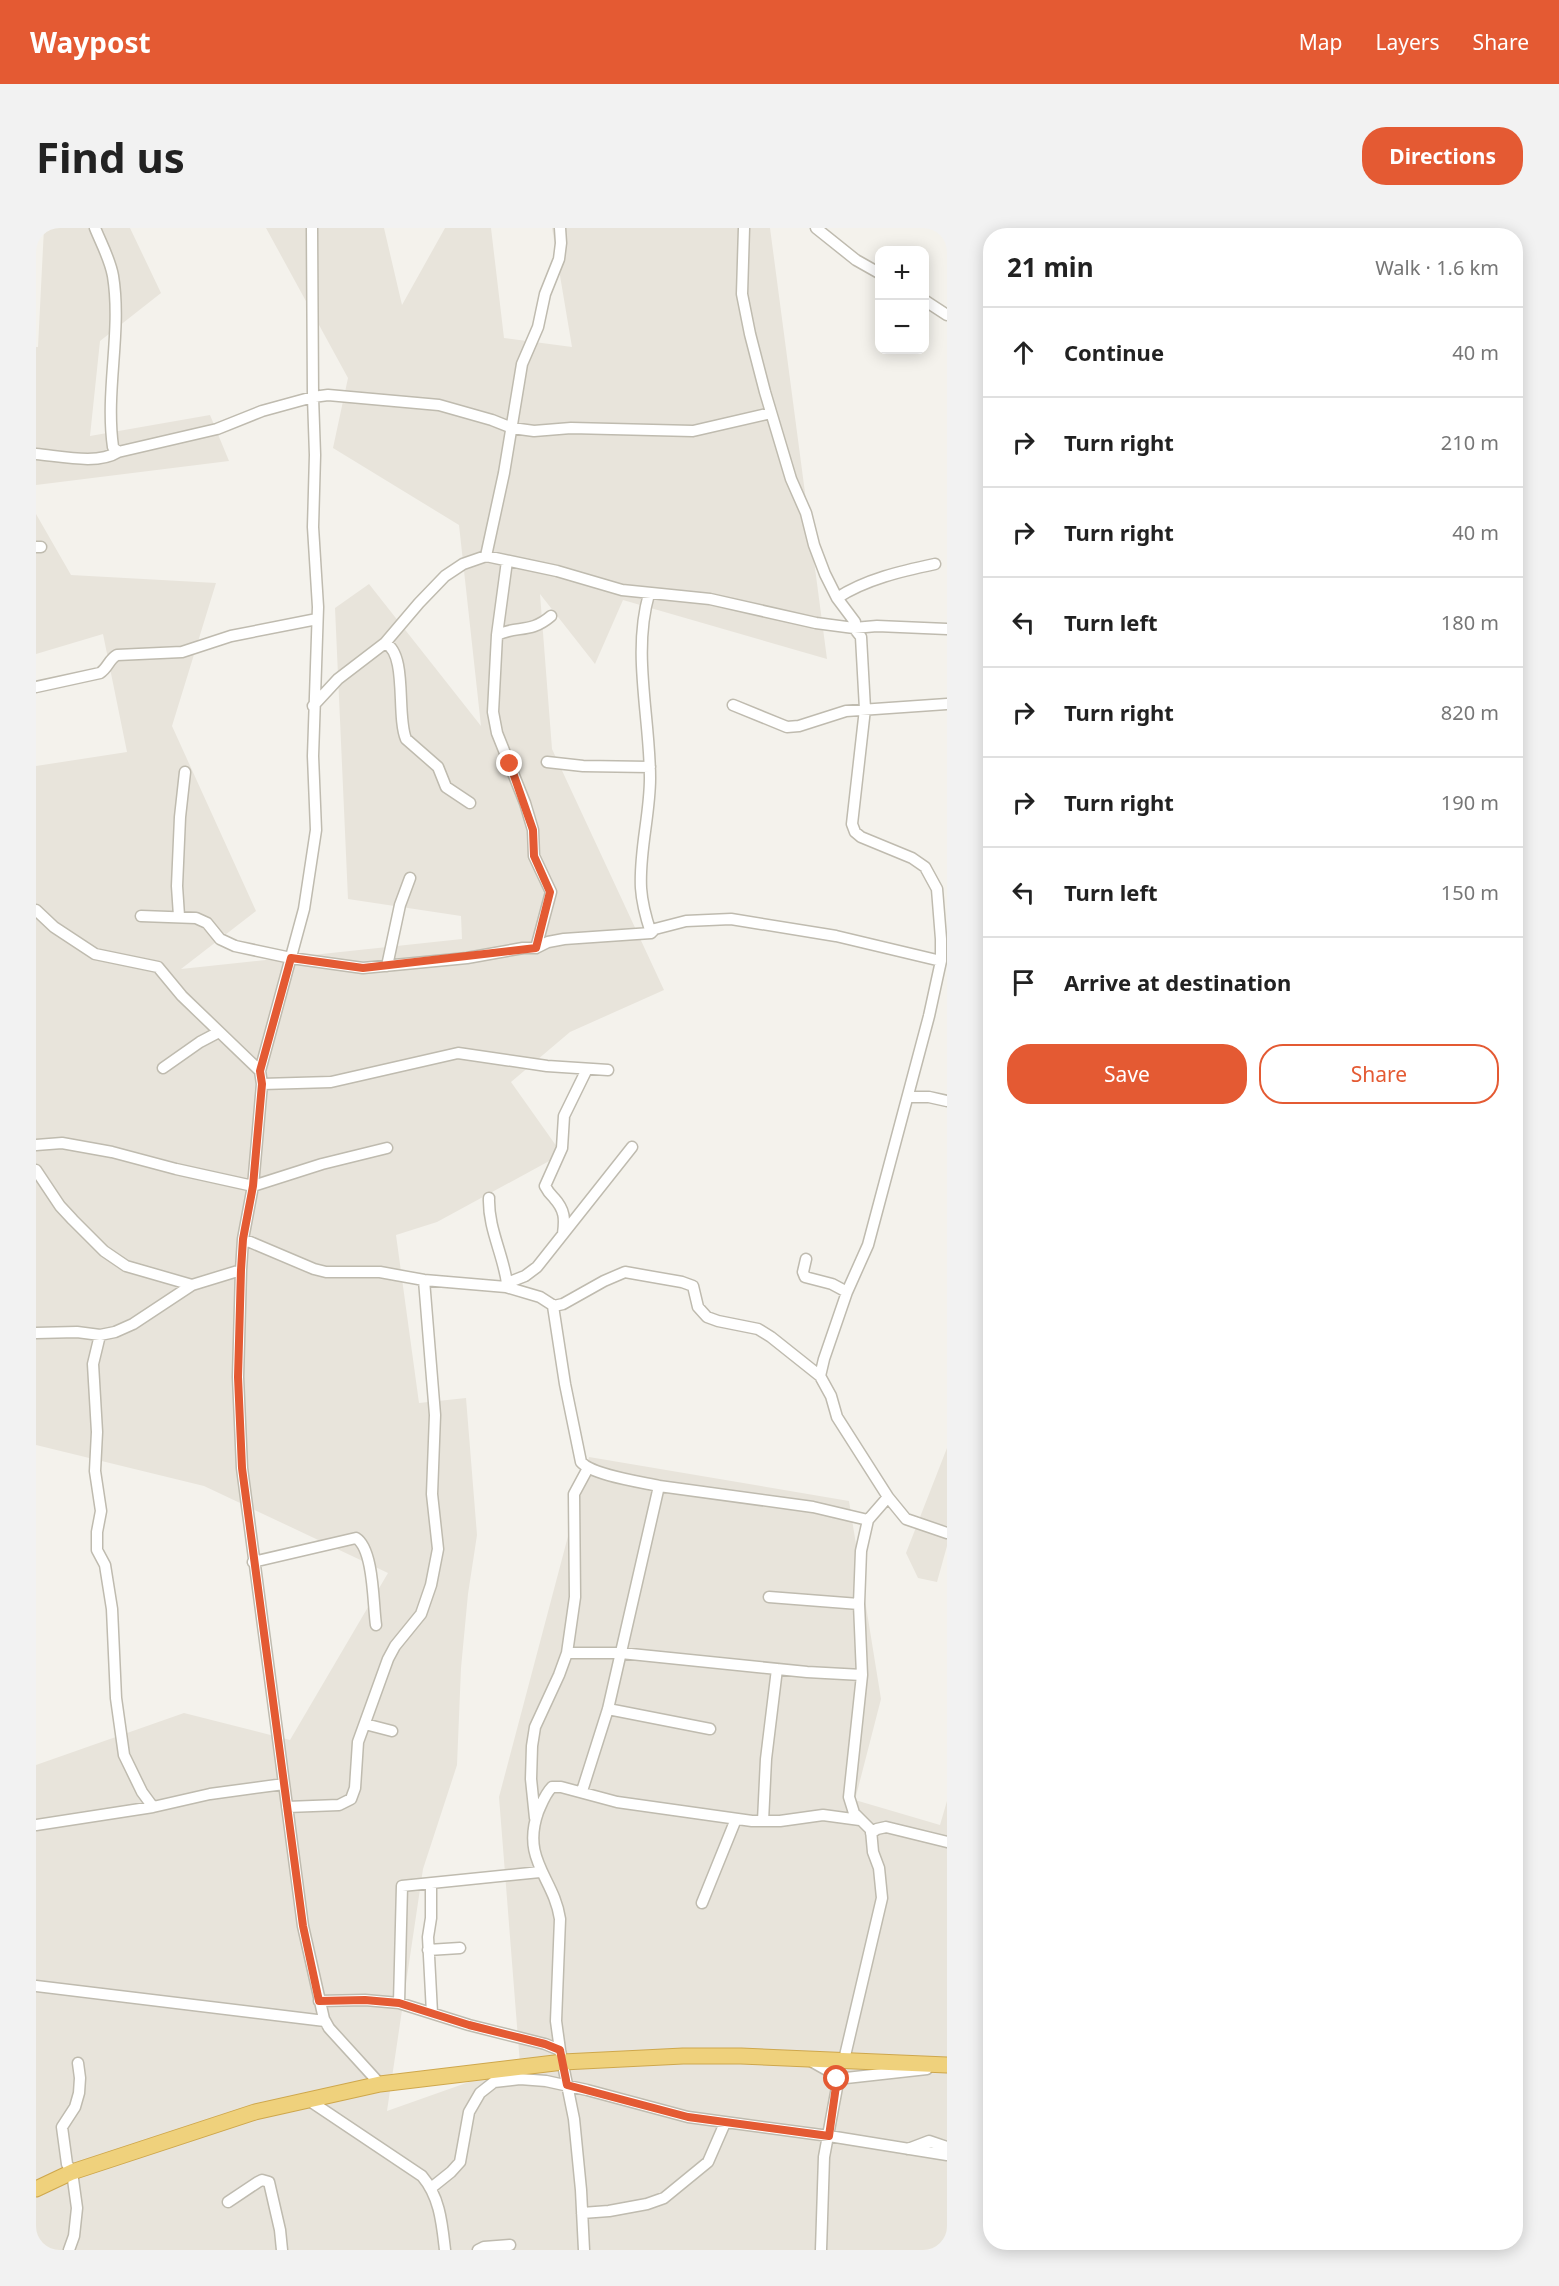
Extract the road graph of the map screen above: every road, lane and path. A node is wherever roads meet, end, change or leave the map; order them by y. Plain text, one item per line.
1 (95, 228) edge
2 (312, 228) edge
3 (560, 228) edge
4 (744, 228) edge
5 (816, 228) edge
6 (875, 271) edge
7 (929, 303) edge
8 (947, 315) edge
9 (313, 397) junction
10 (771, 413) junction
11 (512, 428) junction
12 (118, 452) junction
13 (36, 454) edge
14 (486, 556) junction
15 (507, 561) junction
16 (935, 564) dead end
17 (649, 594) junction
18 (837, 598) junction
19 (551, 616) dead end
20 (317, 619) junction
21 (854, 628) junction
22 (947, 629) edge
23 (497, 635) junction
24 (385, 643) junction
25 (36, 687) edge
26 (947, 704) edge
27 (734, 705) dead end
28 (313, 706) junction
29 (865, 709) junction
30 (547, 762) dead end
31 (650, 767) junction
32 (185, 772) dead end
33 (470, 802) dead end
34 (410, 878) dead end
35 (36, 910) edge
36 (141, 915) dead end
37 (180, 916) junction
38 (651, 933) junction
39 (536, 948) junction
40 (291, 958) junction
41 (941, 961) junction
42 (387, 966) junction
43 (219, 1032) junction
44 (163, 1068) dead end
45 (587, 1069) junction
46 (608, 1070) dead end
47 (260, 1071) junction
48 (262, 1084) junction
49 (908, 1097) junction
50 (947, 1101) edge
51 (36, 1144) edge
52 (632, 1147) dead end
53 (387, 1148) dead end
54 (36, 1170) edge
55 (253, 1186) junction
56 (489, 1198) dead end
57 (563, 1235) junction
58 (243, 1239) junction
59 (806, 1259) dead end
60 (241, 1270) junction
61 (424, 1280) junction
62 (192, 1285) junction
63 (506, 1285) junction
64 (847, 1292) junction
65 (553, 1306) junction
66 (36, 1333) edge
67 (100, 1335) junction
68 (820, 1376) junction
69 (588, 1468) junction
70 (659, 1486) junction
71 (888, 1497) junction
72 (868, 1520) junction
73 (947, 1533) edge
74 (253, 1563) junction
75 (769, 1597) dead end
76 (859, 1604) junction
77 (376, 1625) dead end
78 (567, 1653) junction
79 (621, 1653) junction
80 (777, 1669) junction
81 (862, 1676) junction
82 (608, 1708) junction
83 (365, 1724) junction
84 (710, 1729) dead end
85 (392, 1731) dead end
86 (284, 1784) junction
87 (582, 1791) junction
88 (153, 1807) junction
89 (287, 1807) junction
90 (736, 1819) junction
91 (860, 1820) junction
92 (536, 1821) junction
93 (764, 1821) junction
94 (36, 1825) edge
95 (871, 1833) junction
96 (947, 1842) edge
97 (540, 1872) junction
98 (431, 1884) junction
99 (702, 1903) dead end
100 (460, 1948) dead end
101 (428, 1950) junction
102 (36, 1986) edge
103 (319, 2001) junction
104 (399, 2003) junction
105 (432, 2013) junction
106 (325, 2021) junction
107 (561, 2056) junction
108 (809, 2060) junction
109 (844, 2060) junction
110 (78, 2063) dead end
111 (947, 2065) edge
112 (837, 2079) junction
113 (380, 2084) junction
114 (567, 2085) junction
115 (310, 2101) junction
116 (726, 2123) junction
117 (829, 2136) junction
118 (947, 2147) edge
119 (908, 2149) junction
120 (947, 2155) edge
121 (72, 2172) junction
122 (431, 2188) junction
123 (36, 2189) edge
124 (228, 2202) dead end
125 (582, 2212) junction
126 (510, 2245) dead end
127 (69, 2250) edge
128 (282, 2250) edge
129 (445, 2250) edge
130 (478, 2250) edge
131 (584, 2250) edge
132 (821, 2250) edge

1 - 12 street
2 - 9 street
3 - 11 street
4 - 10 street
5 - 6 street
7 - 8 street
9 - 11 street
9 - 12 street
9 - 20 street
10 - 11 street
10 - 18 street
11 - 14 street
12 - 13 street
14 - 15 street
14 - 24 street
15 - 17 street
15 - 23 street
16 - 18 street
17 - 21 street
17 - 31 street
18 - 21 street
19 - 23 street
20 - 25 street
20 - 28 street
21 - 22 street
21 - 29 street
23 - 39 street
24 - 28 street
24 - 33 street
26 - 29 street
27 - 29 street
28 - 40 street
29 - 41 street
30 - 31 street
31 - 38 street
32 - 37 street
34 - 42 street
35 - 43 street
36 - 37 street
37 - 40 street
38 - 39 street
38 - 41 street
39 - 42 street
40 - 42 street
40 - 47 street
41 - 49 street
43 - 44 street
43 - 47 street
45 - 46 street
45 - 48 street
45 - 57 street
47 - 48 street
48 - 55 street
49 - 50 street
49 - 64 street
51 - 55 street
52 - 57 street
53 - 55 street
54 - 62 street
55 - 58 street
56 - 63 street
57 - 63 street
58 - 60 street
58 - 61 street
59 - 64 street
60 - 62 street
60 - 74 street
61 - 63 street
61 - 83 street
62 - 67 street
63 - 65 street
64 - 68 street
65 - 68 street
65 - 69 street
66 - 67 street
67 - 88 street
68 - 71 street
69 - 70 street
69 - 78 street
70 - 72 street
70 - 79 street
71 - 72 street
71 - 73 street
72 - 76 street
74 - 77 street
74 - 86 street
75 - 76 street
76 - 81 street
78 - 79 street
78 - 92 street
79 - 80 street
79 - 82 street
80 - 81 street
80 - 93 street
81 - 91 street
82 - 84 street
82 - 87 street
83 - 85 street
83 - 89 street
86 - 88 street
86 - 89 street
87 - 90 street
87 - 92 street
88 - 94 street
89 - 103 street
90 - 93 street
90 - 99 street
91 - 93 street
91 - 95 street
92 - 97 street
95 - 96 street
95 - 109 street
97 - 98 street
97 - 107 street
98 - 101 street
98 - 104 street
100 - 101 street
101 - 105 street
102 - 106 street
103 - 104 street
103 - 106 street
104 - 105 street
105 - 107 street
106 - 113 street
107 - 108 highway
107 - 113 highway
107 - 114 street
108 - 109 highway
108 - 112 street
109 - 111 highway
110 - 121 street
111 - 112 street
112 - 117 street
113 - 115 highway
114 - 116 street
114 - 122 street
114 - 125 street
115 - 121 highway
115 - 122 street
116 - 117 street
116 - 125 street
117 - 119 street
117 - 132 street
118 - 119 street
119 - 120 street
121 - 123 highway
121 - 127 street
122 - 129 street
124 - 128 street
125 - 131 street
126 - 130 street

